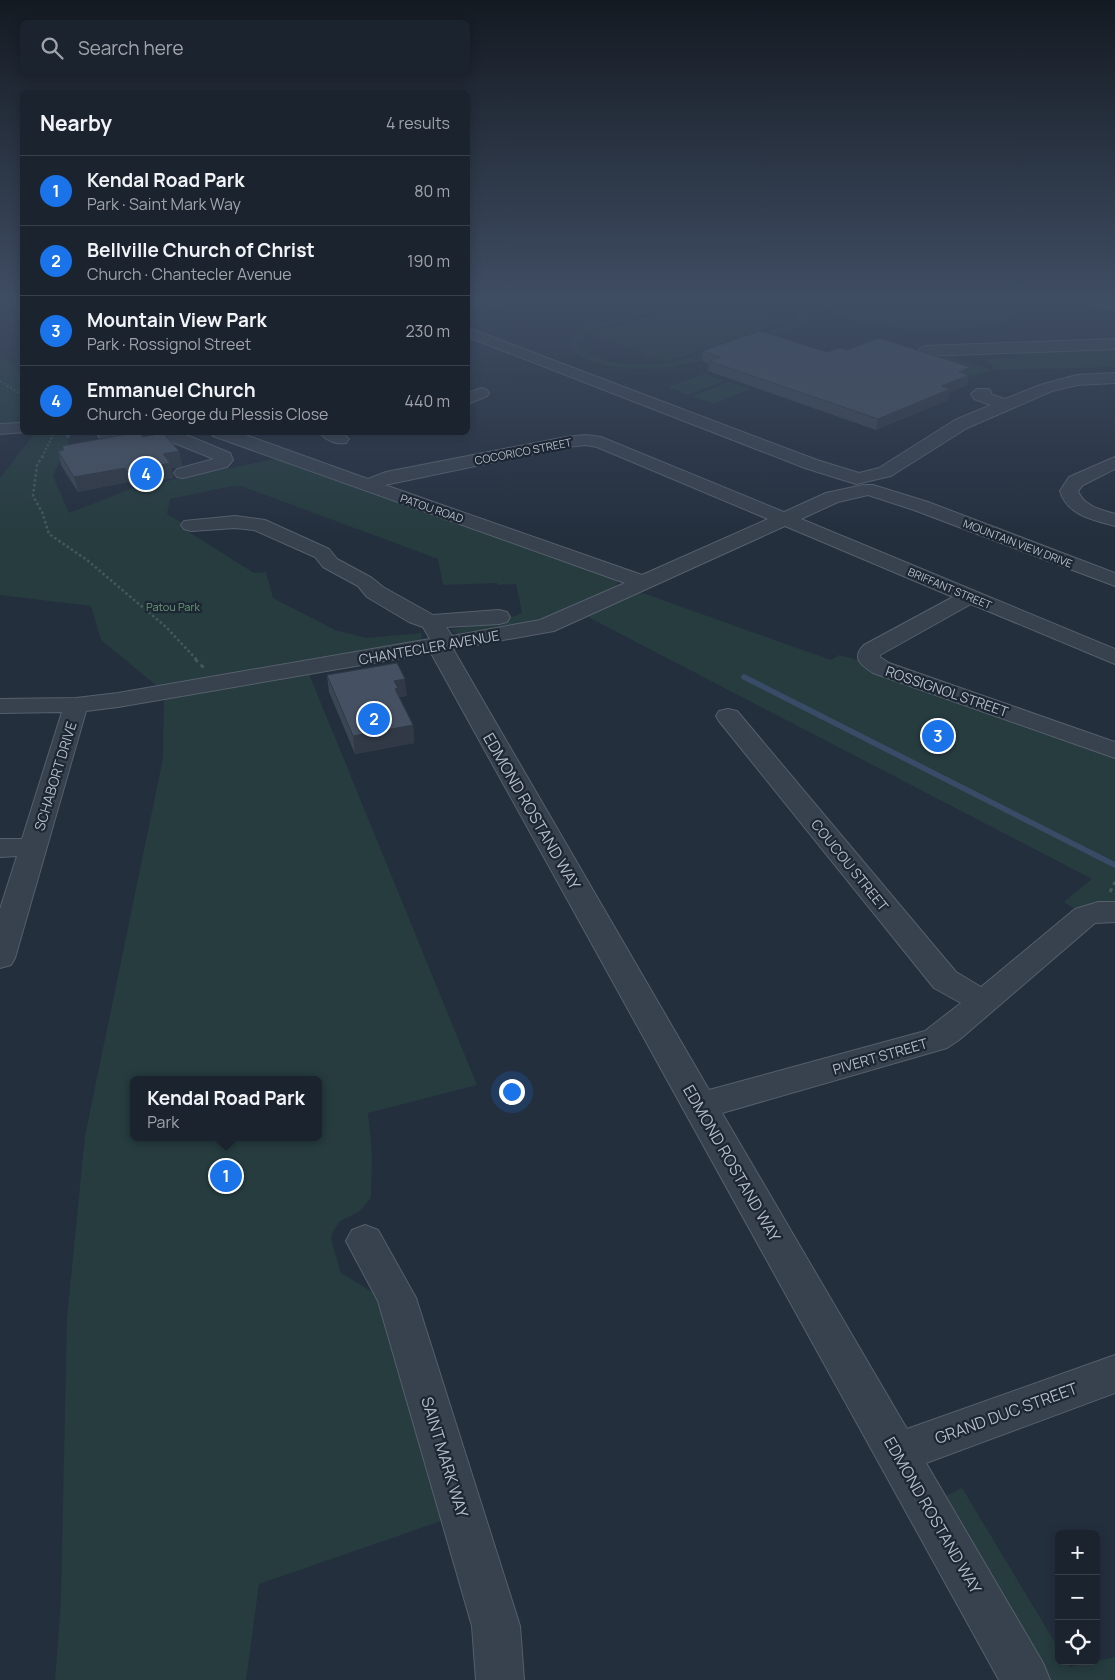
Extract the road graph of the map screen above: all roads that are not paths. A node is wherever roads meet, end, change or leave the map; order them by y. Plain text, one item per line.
1 (586, 377) edge
2 (1115, 378) edge
3 (983, 392) dead end
4 (1006, 405) junction
5 (20, 428) edge
6 (0, 429) edge
7 (772, 431) dead end
8 (170, 435) edge
9 (202, 435) edge
10 (227, 435) edge
11 (128, 436) edge
12 (101, 438) edge
13 (749, 440) junction
14 (184, 441) junction
15 (1115, 462) edge
16 (183, 473) dead end
17 (862, 484) junction
18 (368, 485) junction
19 (786, 519) junction
20 (1115, 520) edge
21 (191, 525) dead end
22 (1115, 580) edge
23 (645, 583) junction
24 (970, 596) junction
25 (499, 617) dead end
26 (436, 634) junction
27 (1115, 657) edge
28 (76, 704) junction
29 (0, 706) edge
30 (728, 716) dead end
31 (1115, 750) edge
32 (0, 848) edge
33 (33, 848) junction
34 (1115, 912) edge
35 (0, 958) edge
36 (983, 1002) junction
37 (700, 1106) junction
38 (365, 1241) dead end
39 (1115, 1374) edge
40 (897, 1453) junction
41 (500, 1680) edge
42 (1026, 1680) edge

1 - 13 street, MOUNTAIN VIEW DRIVE
2 - 4 street, CHANTECLER AVENUE
3 - 4 street
4 - 17 street, CHANTECLER AVENUE
5 - 6 street
7 - 13 street
8 - 14 street
9 - 14 street
10 - 18 street, PATOU ROAD
11 - 12 street
13 - 17 street, MOUNTAIN VIEW DRIVE
14 - 16 street
15 - 20 street
17 - 19 street, CHANTECLER AVENUE
17 - 22 street, MOUNTAIN VIEW DRIVE
18 - 19 street, COCORICO STREET
18 - 23 street, PATOU ROAD
19 - 23 street, CHANTECLER AVENUE
19 - 24 street, BRIFFANT STREET
21 - 26 street
23 - 26 street, CHANTECLER AVENUE
24 - 27 street, BRIFFANT STREET
24 - 31 street, ROSSIGNOL STREET
25 - 26 street
26 - 28 street, CHANTECLER AVENUE
26 - 37 street, EDMOND ROSTAND WAY
28 - 29 street, CHANTECLER AVENUE
28 - 33 street, SCHABORT DRIVE
30 - 36 street, COUCOU STREET
32 - 33 street, SCHABORT DRIVE
33 - 35 street, SCHABORT DRIVE
34 - 36 street, PIVERT STREET
36 - 37 street, PIVERT STREET
37 - 40 street, EDMOND ROSTAND WAY
38 - 41 street, SAINT MARK WAY
39 - 40 street, GRAND DUC STREET
40 - 42 street, EDMOND ROSTAND WAY

